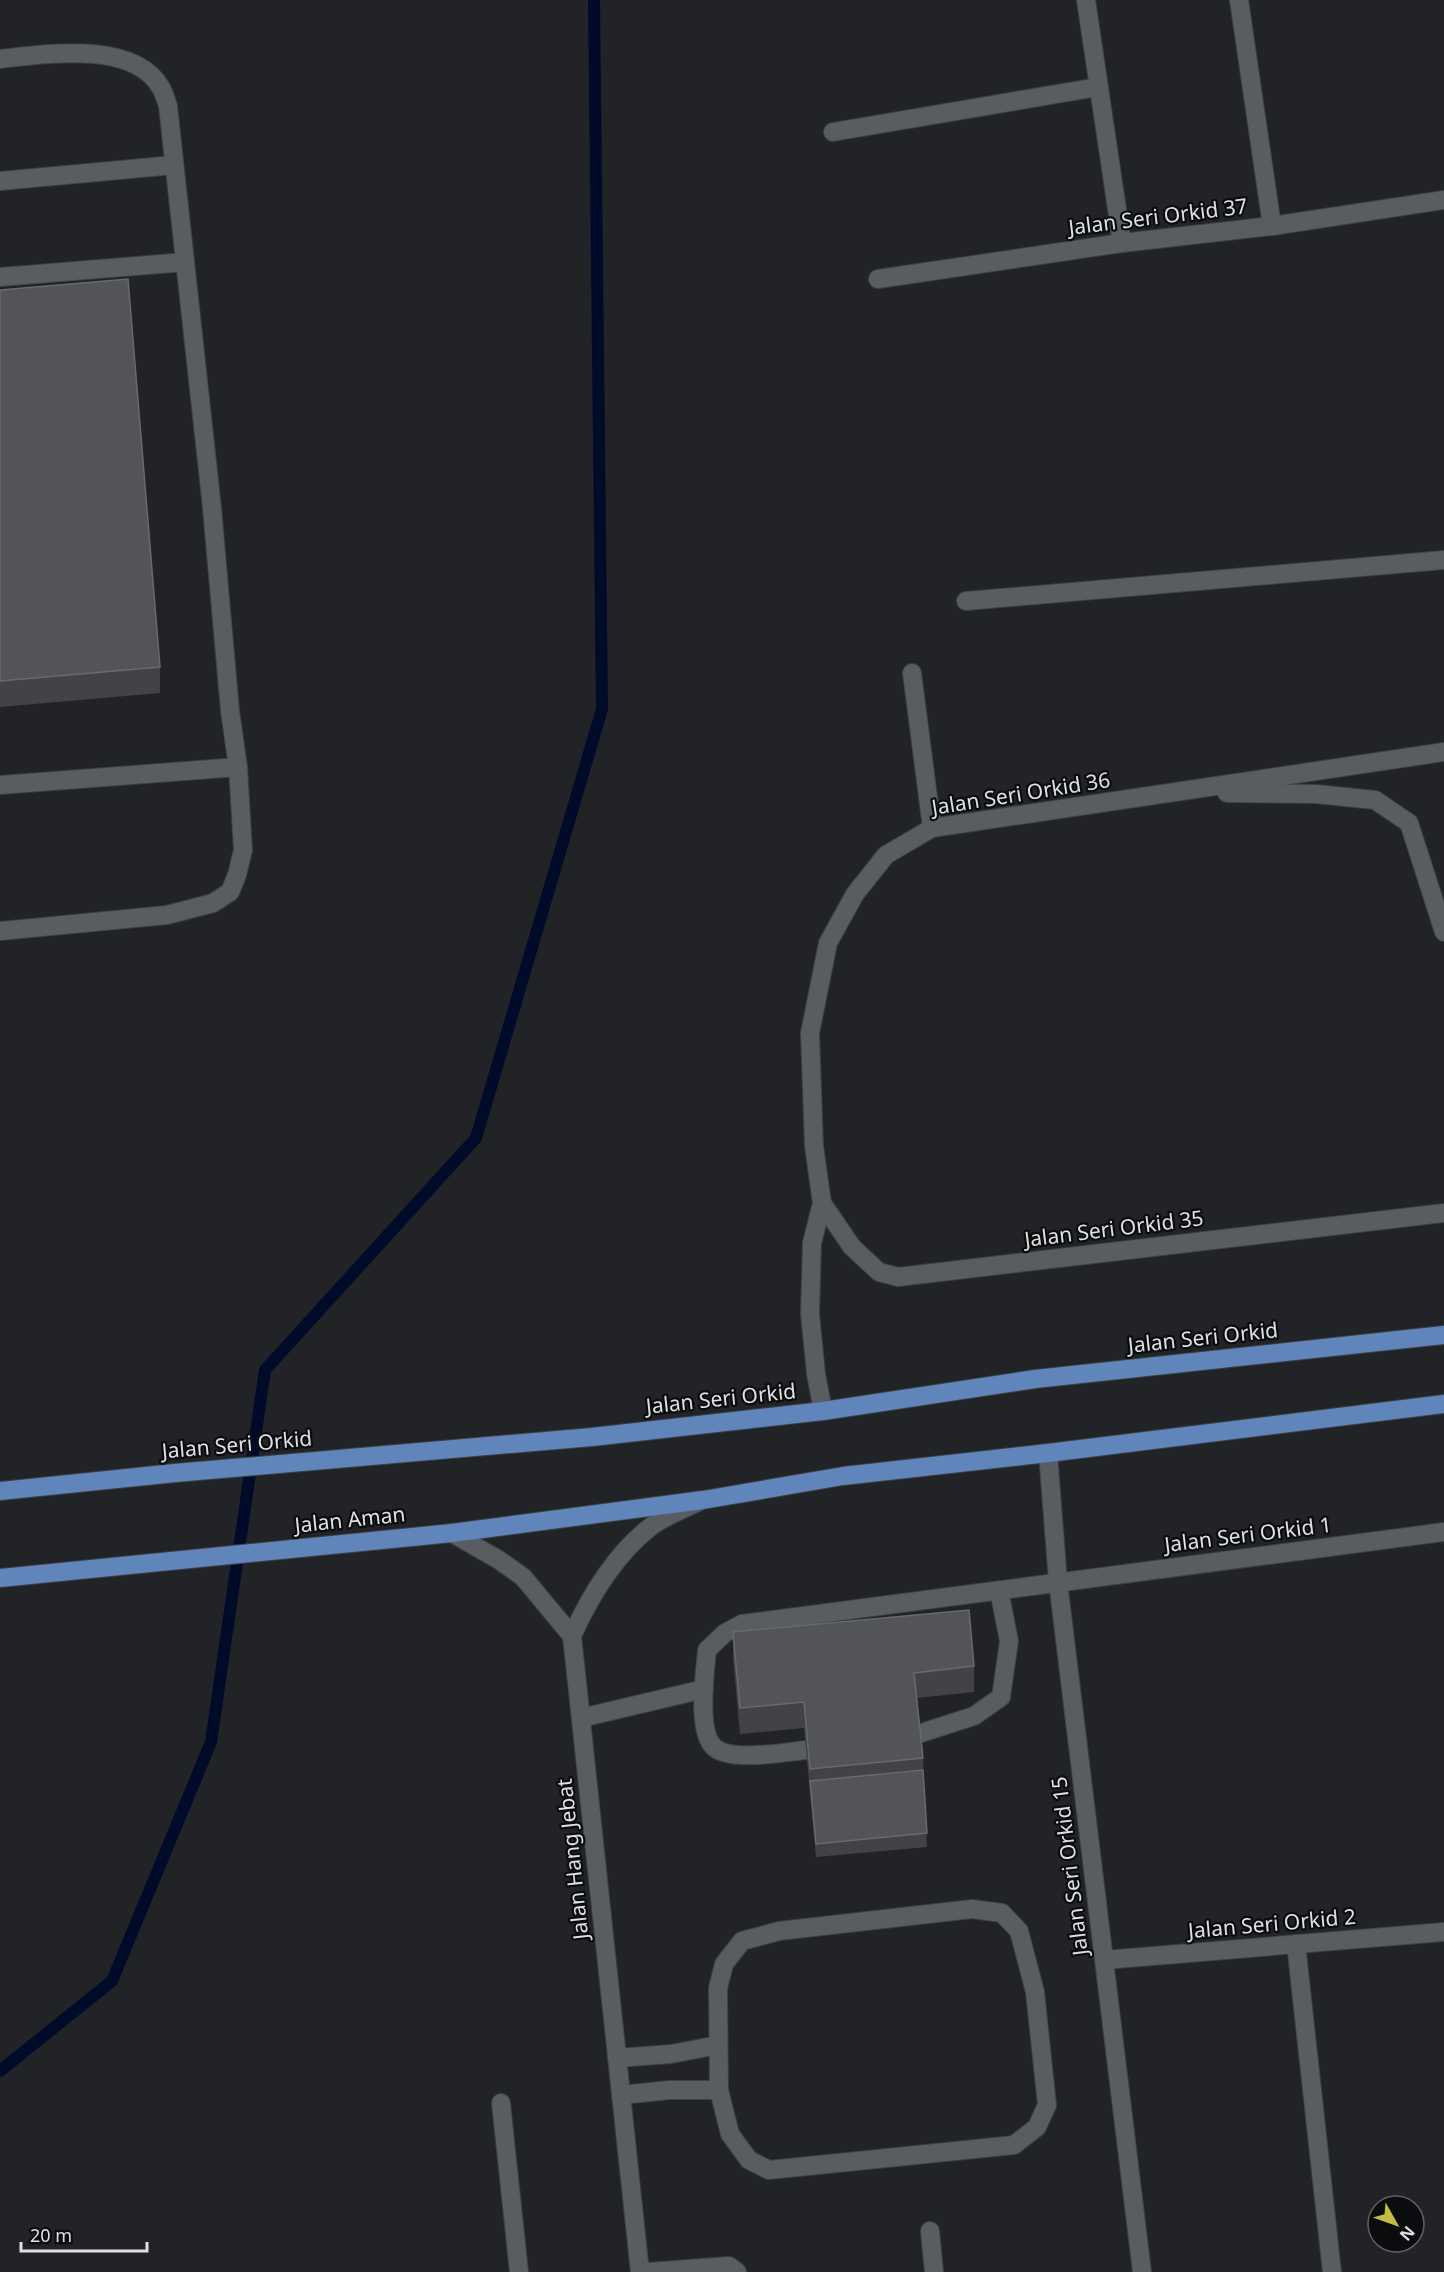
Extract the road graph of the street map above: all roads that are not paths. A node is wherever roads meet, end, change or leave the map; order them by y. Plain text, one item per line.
1 (1086, 0) edge
2 (1239, 0) edge
3 (0, 59) edge
4 (1098, 87) junction
5 (833, 132) dead end
6 (174, 165) junction
7 (0, 181) edge
8 (1444, 200) edge
9 (1272, 226) junction
10 (1122, 243) junction
11 (185, 262) junction
12 (0, 277) edge
13 (878, 279) dead end
14 (1444, 560) edge
15 (966, 601) dead end
16 (912, 673) dead end
17 (1444, 752) edge
18 (238, 766) junction
19 (0, 785) edge
20 (1171, 792) junction
21 (932, 828) junction
22 (0, 931) edge
23 (1444, 932) edge
24 (822, 1203) junction
25 (1444, 1213) edge
26 (1444, 1335) edge
27 (1444, 1404) edge
28 (823, 1411) junction
29 (1048, 1453) junction
30 (0, 1491) edge
31 (703, 1500) junction
32 (1444, 1532) edge
33 (452, 1533) junction
34 (0, 1578) edge
35 (1058, 1582) junction
36 (999, 1590) junction
37 (572, 1636) junction
38 (704, 1689) junction
39 (581, 1718) junction
40 (918, 1734) edge
41 (806, 1750) edge
42 (1444, 1932) edge
43 (1296, 1944) junction
44 (1104, 1960) junction
45 (718, 2045) junction
46 (617, 2058) junction
47 (719, 2090) junction
48 (621, 2095) junction
49 (501, 2103) dead end
50 (930, 2231) dead end
51 (519, 2272) edge
52 (640, 2272) edge
53 (648, 2272) edge
54 (737, 2272) edge
55 (934, 2272) edge
56 (1142, 2272) edge
57 (1332, 2272) edge

1 - 4 street
2 - 9 street
3 - 6 street
4 - 5 street
4 - 10 street
6 - 7 street
6 - 11 street
8 - 9 street, Jalan Seri Orkid 37
9 - 10 street, Jalan Seri Orkid 37
10 - 13 street, Jalan Seri Orkid 37
11 - 12 street
11 - 18 street
14 - 15 street
16 - 21 street
17 - 20 street, Jalan Seri Orkid 36
18 - 19 street
18 - 22 street
20 - 21 street, Jalan Seri Orkid 36
20 - 23 street, Jalan Seri Orkid 36
21 - 24 street, Jalan Seri Orkid 36
24 - 25 street, Jalan Seri Orkid 35
24 - 28 street, Jalan Seri Orkid 36
26 - 28 main road, Jalan Seri Orkid
27 - 29 main road
28 - 30 main road, Jalan Seri Orkid
29 - 31 main road
29 - 35 street, Jalan Seri Orkid 15
31 - 33 main road, Jalan Aman
31 - 37 street
32 - 35 street, Jalan Seri Orkid 1
33 - 34 main road, Jalan Aman
33 - 37 street
35 - 36 street, Jalan Seri Orkid 1
35 - 44 street, Jalan Seri Orkid 15
36 - 38 street, Jalan Seri Orkid 1
36 - 40 street
37 - 39 street, Jalan Hang Jebat
38 - 39 street
38 - 41 street, Jalan Seri Orkid 1
39 - 46 street, Jalan Hang Jebat
42 - 43 street, Jalan Seri Orkid 2
43 - 44 street, Jalan Seri Orkid 2
43 - 57 street
44 - 56 street, Jalan Seri Orkid 15
45 - 46 street
45 - 47 street
45 - 47 street
46 - 48 street, Jalan Hang Jebat
47 - 48 street
48 - 52 street, Jalan Hang Jebat
49 - 51 street
50 - 55 street
53 - 54 street

